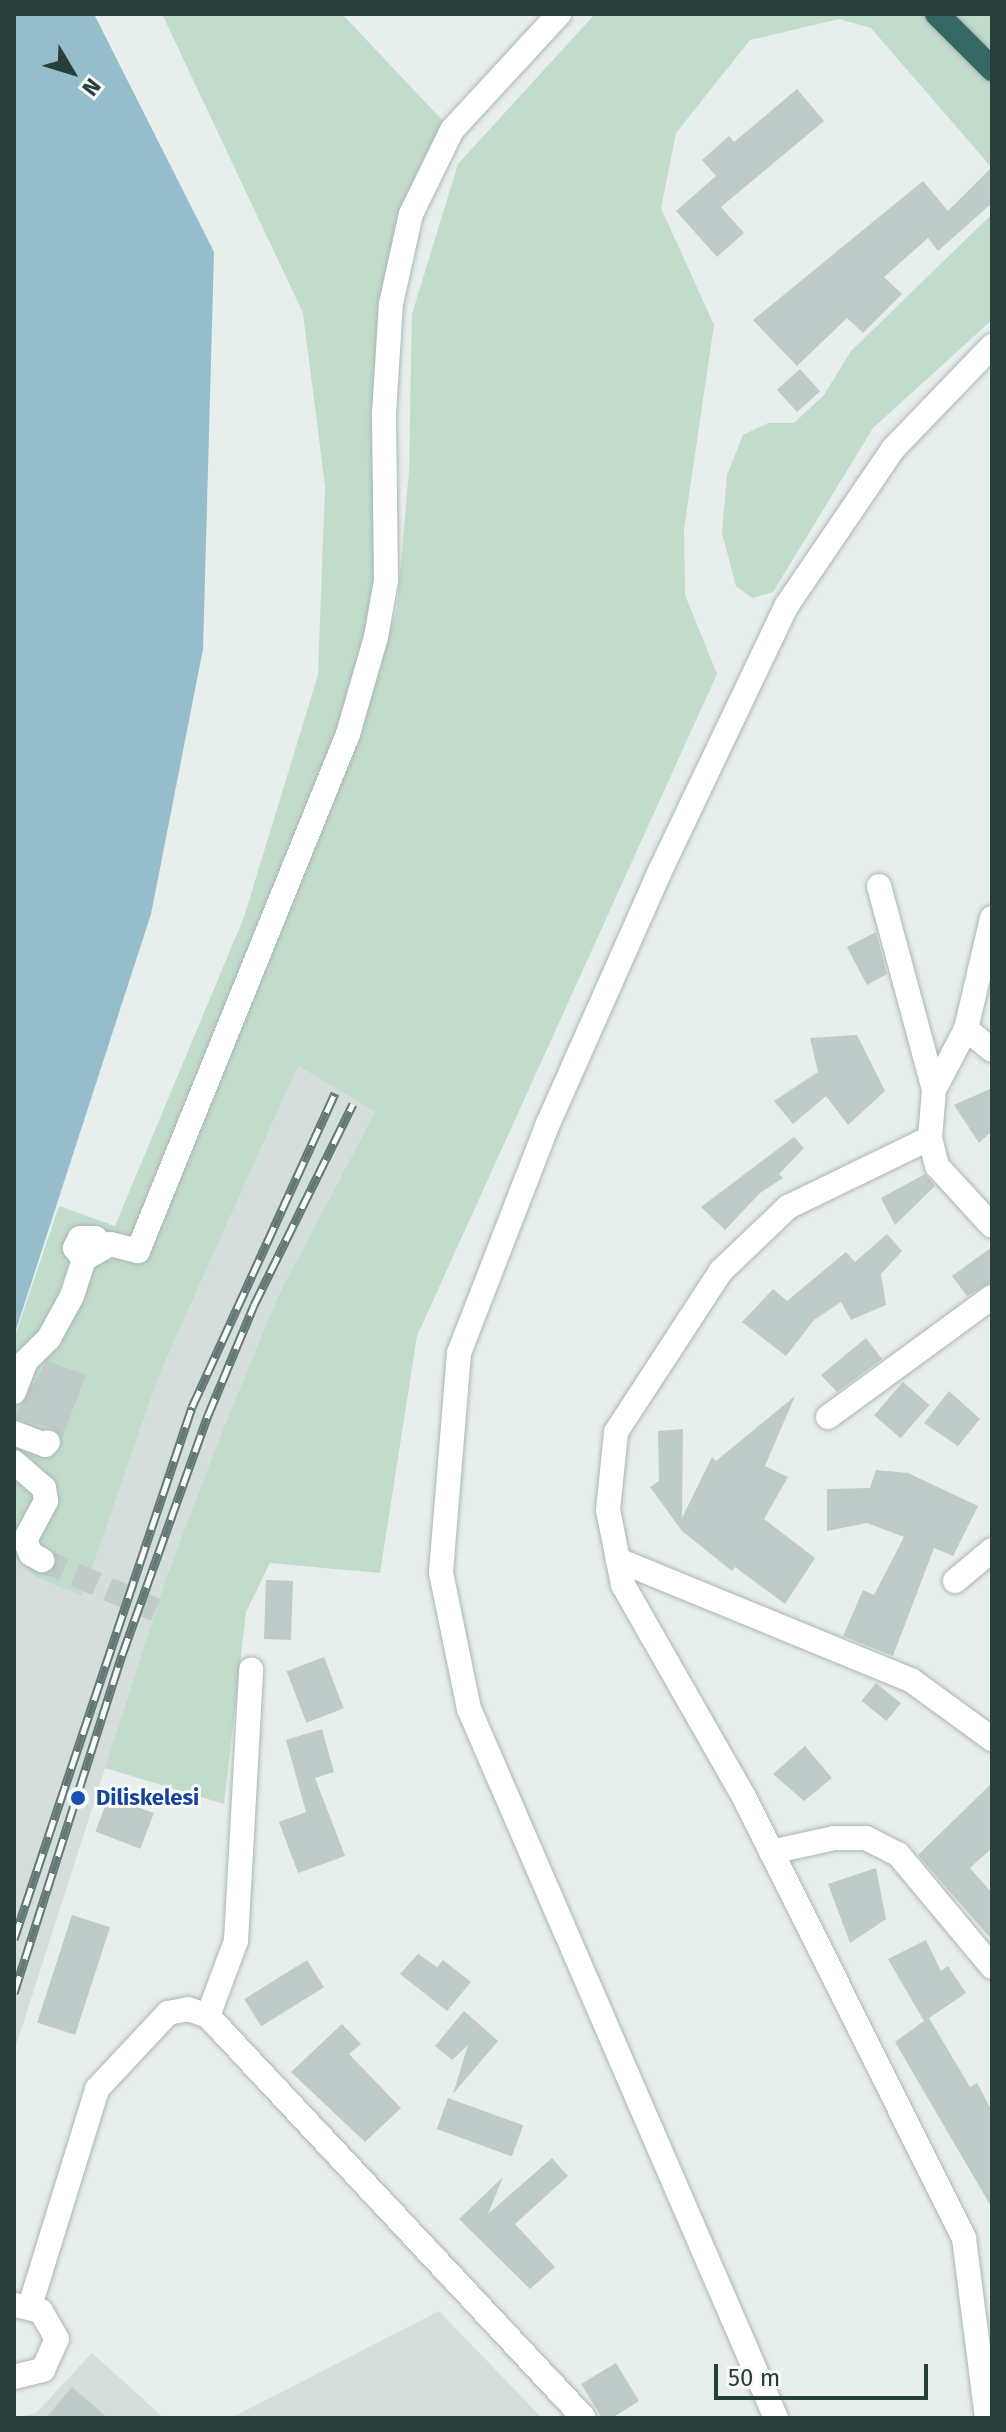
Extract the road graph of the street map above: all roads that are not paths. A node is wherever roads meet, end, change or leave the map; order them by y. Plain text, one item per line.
1 (559, 14) edge
2 (937, 14) edge
3 (992, 69) edge
4 (992, 346) edge
5 (879, 886) dead end
6 (992, 918) edge
7 (966, 1029) junction
8 (992, 1050) edge
9 (934, 1090) junction
10 (930, 1138) junction
11 (992, 1226) edge
12 (992, 1297) edge
13 (49, 1338) junction
14 (51, 1363) dead end
15 (14, 1392) edge
16 (828, 1417) dead end
17 (14, 1433) edge
18 (48, 1442) dead end
19 (15, 1466) edge
20 (992, 1550) edge
21 (29, 1551) edge
22 (618, 1560) junction
23 (955, 1581) dead end
24 (251, 1669) dead end
25 (992, 1739) edge
26 (771, 1852) junction
27 (992, 1967) edge
28 (208, 2016) junction
29 (22, 2306) edge
30 (14, 2377) edge
31 (584, 2418) edge
32 (776, 2418) edge
33 (987, 2418) edge

1 - 13 street
2 - 3 highway
4 - 32 street
5 - 9 street
6 - 7 street
7 - 8 street
7 - 9 street
9 - 10 street
10 - 11 street
10 - 22 street
12 - 16 street
13 - 14 street
13 - 15 street
17 - 18 street
19 - 21 street
20 - 23 street
22 - 25 street
22 - 26 street
24 - 28 street
26 - 27 street
26 - 33 street
28 - 29 street
28 - 31 street
29 - 30 street

